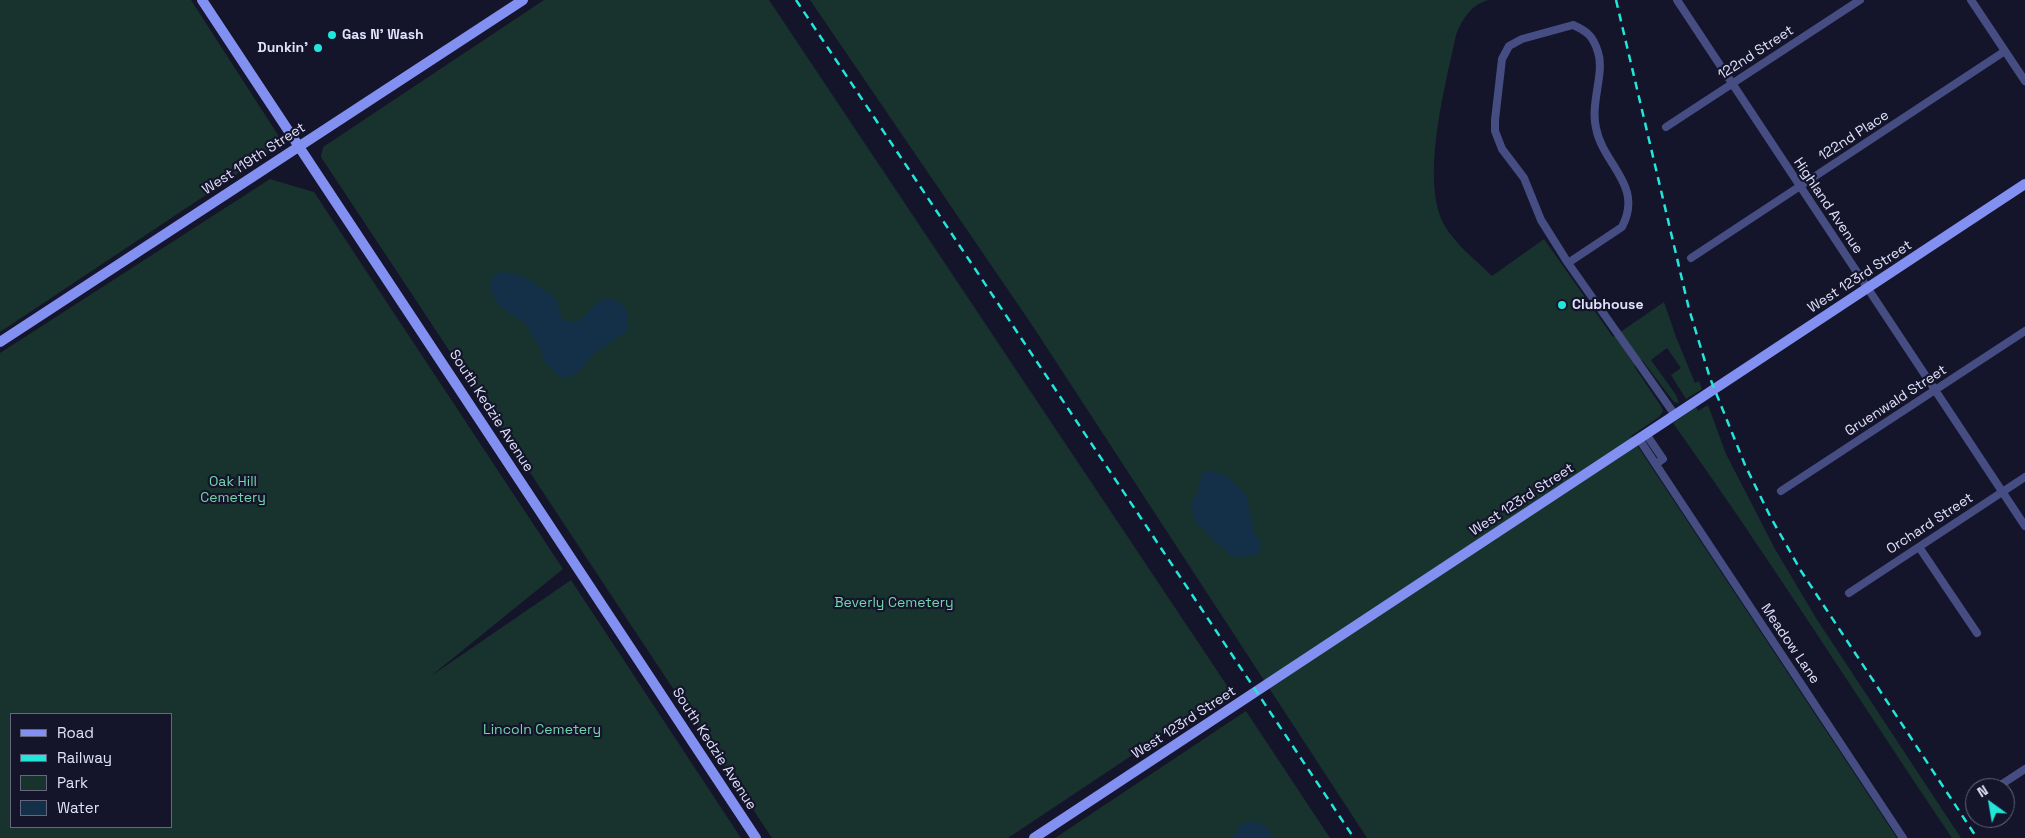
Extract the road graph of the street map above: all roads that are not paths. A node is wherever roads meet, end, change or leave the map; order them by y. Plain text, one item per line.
1 (202, 0) edge
2 (523, 0) edge
3 (1677, 0) edge
4 (1860, 0) edge
5 (1971, 0) edge
6 (2005, 51) junction
7 (2025, 82) edge
8 (1732, 84) junction
9 (1666, 128) dead end
10 (300, 146) junction
11 (2025, 184) edge
12 (1799, 186) junction
13 (1691, 258) dead end
14 (1568, 263) junction
15 (1867, 288) junction
16 (2025, 331) edge
17 (0, 342) edge
18 (1935, 391) junction
19 (1675, 415) junction
20 (1643, 437) junction
21 (2025, 477) edge
22 (1780, 491) dead end
23 (2002, 492) junction
24 (2025, 526) edge
25 (1919, 547) junction
26 (1849, 593) dead end
27 (1977, 634) dead end
28 (2025, 769) edge
29 (2011, 778) edge
30 (756, 838) edge
31 (1034, 838) edge
32 (1903, 838) edge

1 - 10 street, South Kedzie Avenue
2 - 10 street, West 119th Street
3 - 8 street, Highland Avenue
4 - 8 street, 122nd Street
5 - 6 street
6 - 7 street
6 - 12 street, 122nd Place
8 - 9 street, 122nd Street
8 - 12 street, Highland Avenue
10 - 17 street, West 119th Street
10 - 30 street, South Kedzie Avenue
11 - 15 street, West 123rd Street
12 - 13 street, 122nd Place
12 - 15 street, Highland Avenue
14 - 14 street
14 - 19 street
15 - 18 street, Highland Avenue
15 - 19 street, West 123rd Street
16 - 18 street, Gruenwald Street
18 - 22 street, Gruenwald Street
18 - 23 street, Highland Avenue
19 - 20 street, West 123rd Street
20 - 31 street, West 123rd Street
20 - 32 street, Meadow Lane
21 - 23 street, Orchard Street
23 - 24 street, Highland Avenue
23 - 25 street, Orchard Street
25 - 26 street, Orchard Street
25 - 27 street
28 - 29 street

